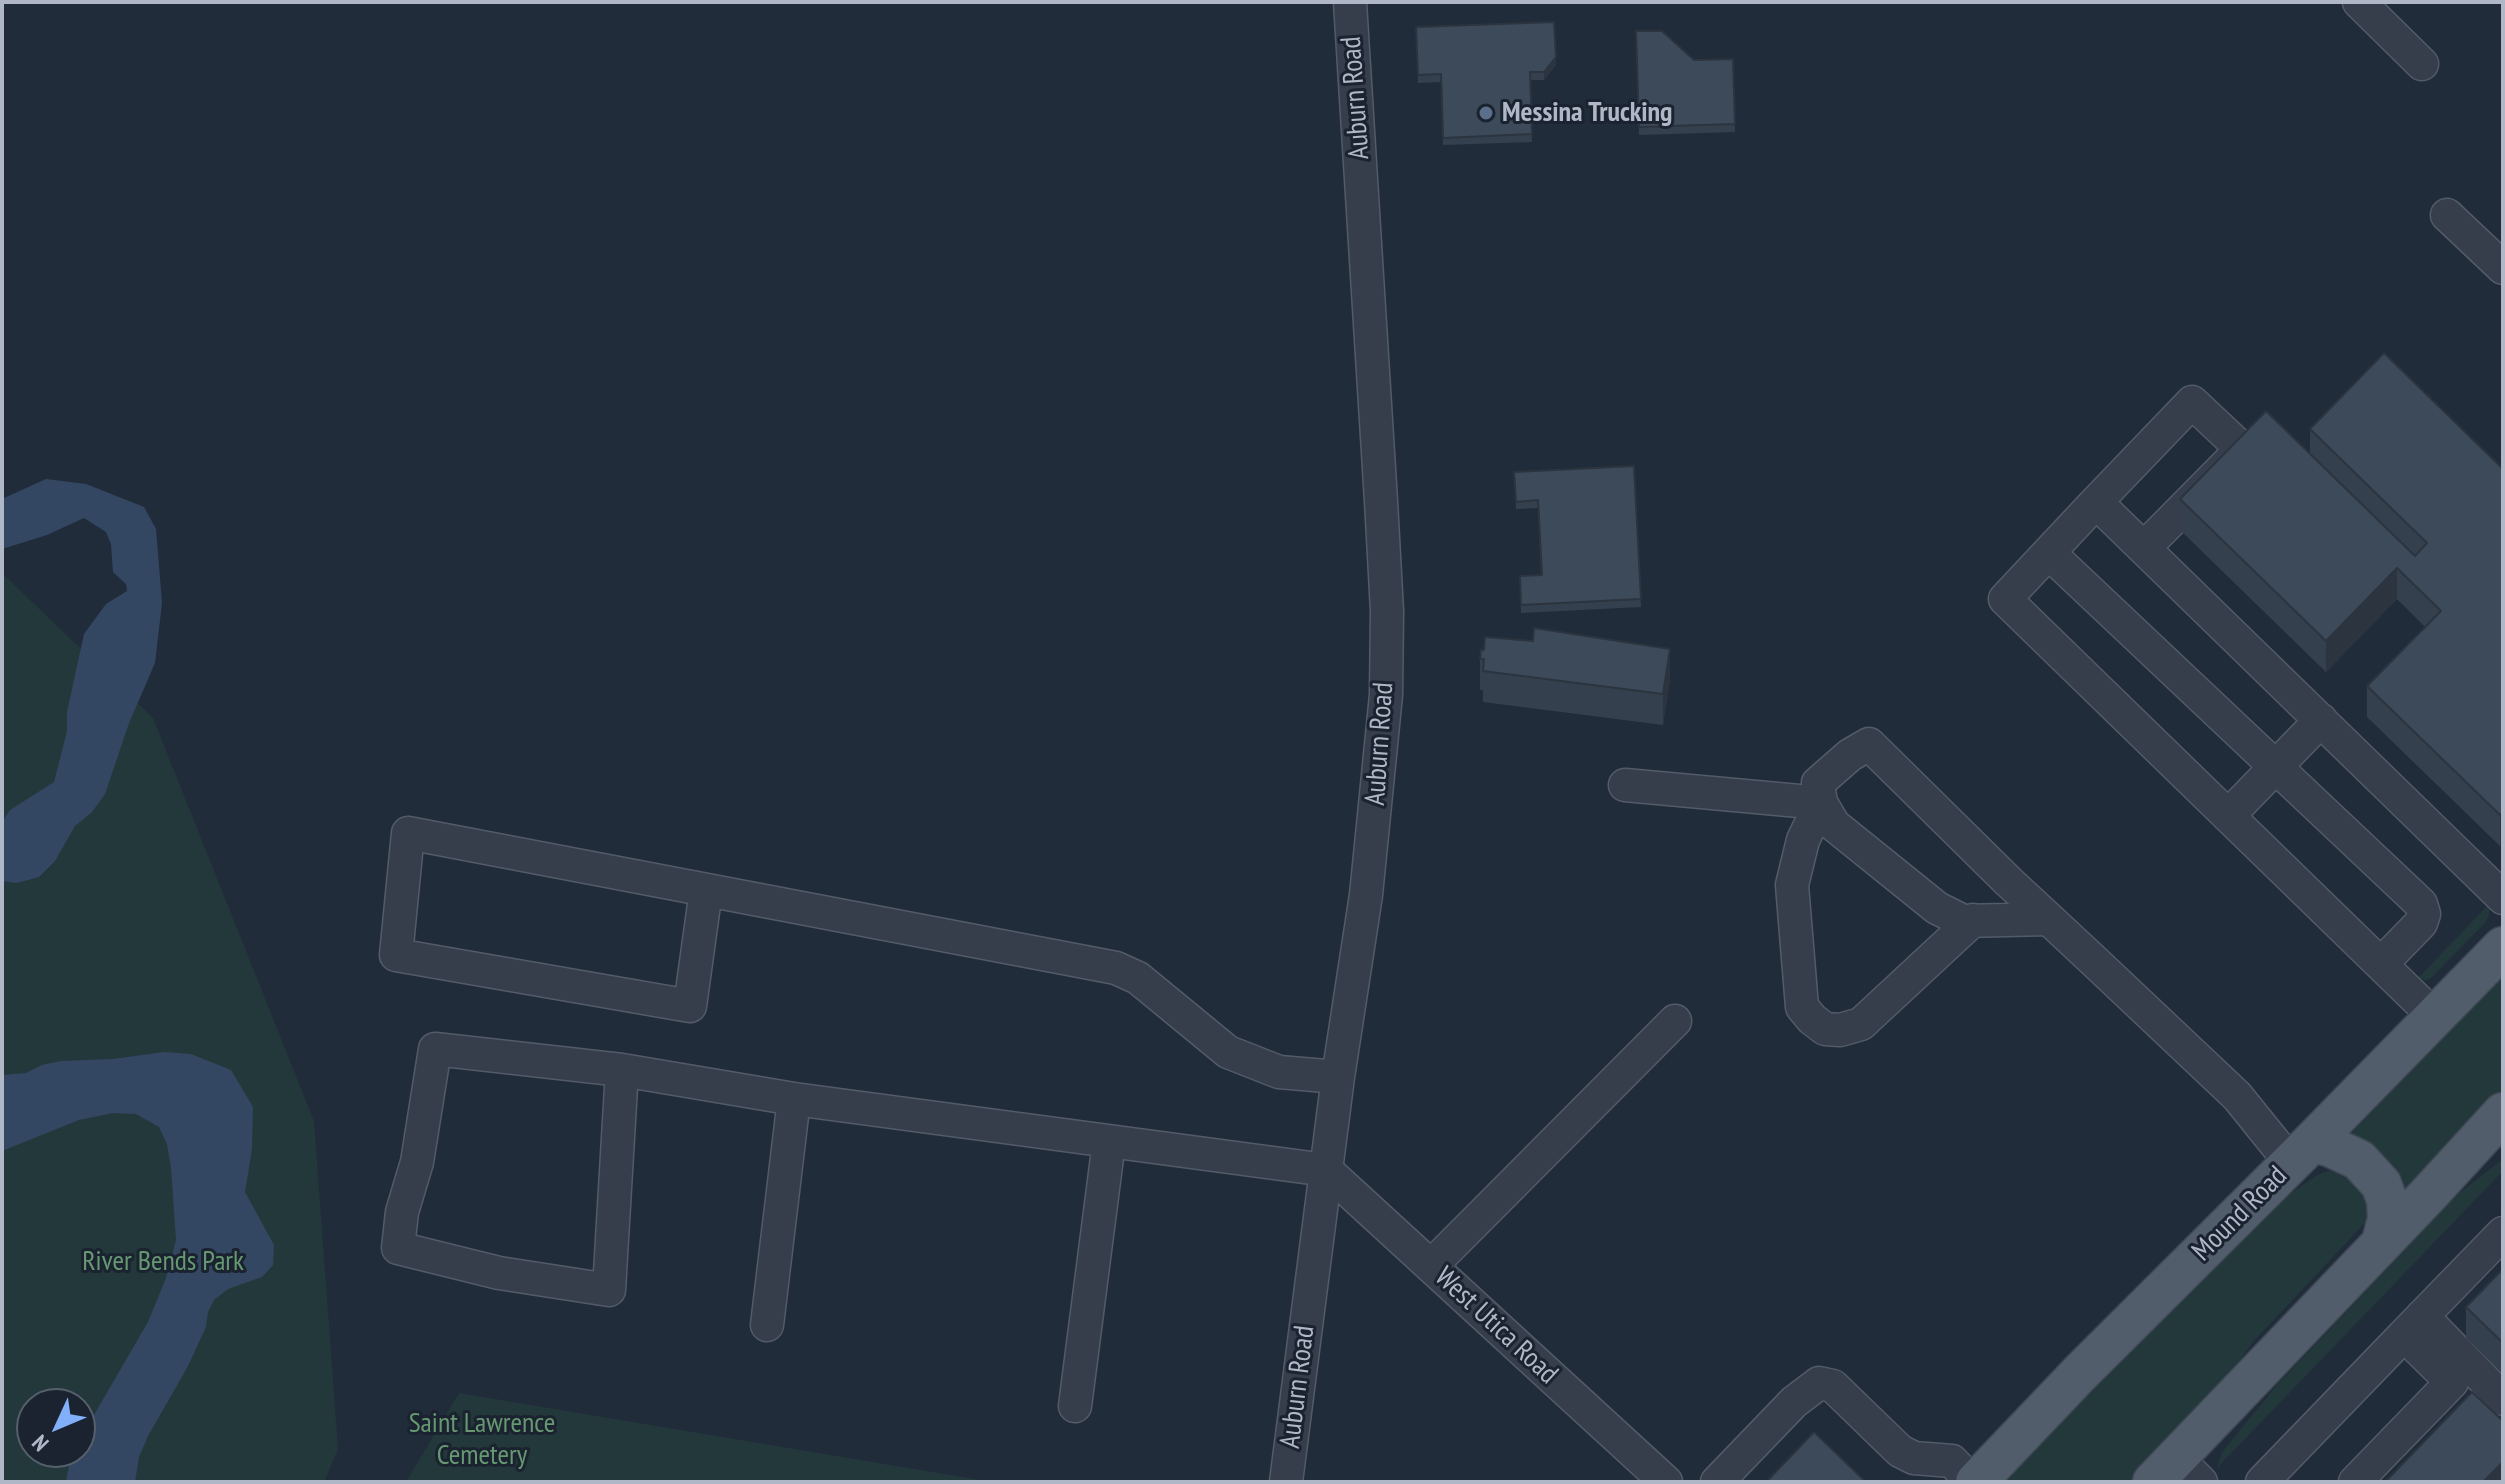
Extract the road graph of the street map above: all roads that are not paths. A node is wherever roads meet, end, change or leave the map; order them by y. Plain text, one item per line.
1 (1350, 2) edge
2 (2359, 2) edge
3 (2422, 64) dead end
4 (2447, 215) dead end
5 (2503, 268) edge
6 (2096, 502) junction
7 (2144, 548) junction
8 (2049, 553) junction
9 (2321, 720) junction
10 (2275, 767) junction
11 (1625, 785) dead end
12 (1821, 803) junction
13 (2228, 816) junction
14 (706, 890) junction
15 (2503, 898) edge
16 (2049, 919) junction
17 (1973, 920) junction
18 (2503, 947) edge
19 (2381, 964) junction
20 (2435, 1017) junction
21 (1675, 1021) dead end
22 (622, 1070) junction
23 (1338, 1077) junction
24 (794, 1099) junction
25 (2503, 1113) edge
26 (1109, 1142) junction
27 (2302, 1153) junction
28 (1326, 1170) junction
29 (2503, 1233) edge
30 (2382, 1242) junction
31 (1431, 1266) junction
32 (767, 1325) dead end
33 (2413, 1325) junction
34 (2452, 1382) junction
35 (2503, 1399) edge
36 (1075, 1406) dead end
37 (2503, 1433) edge
38 (2177, 1474) edge
39 (1286, 1482) edge
40 (1666, 1482) edge
41 (1717, 1482) edge
42 (1974, 1482) edge
43 (2262, 1482) edge
44 (2355, 1482) edge

1 - 23 street, Auburn Road
2 - 3 street
4 - 5 street
6 - 7 street
6 - 7 street
6 - 8 street
7 - 9 street
8 - 10 street
8 - 13 street
9 - 10 street
9 - 15 street
10 - 13 street
10 - 19 street
11 - 12 street
12 - 16 street
12 - 17 street
12 - 17 street
13 - 19 street
14 - 14 street
14 - 23 street
16 - 17 street
16 - 27 street
18 - 20 main road, Mound Road
19 - 20 street
20 - 27 main road, Mound Road
21 - 31 street
22 - 22 street
22 - 24 street
23 - 28 street, Auburn Road
24 - 26 street
24 - 32 street
25 - 30 main road
26 - 28 street
26 - 36 street
27 - 30 main road
27 - 42 main road, Mound Road
28 - 31 street, West Utica Road
28 - 39 street, Auburn Road
29 - 33 street
30 - 38 main road
31 - 40 street, West Utica Road
33 - 34 street
33 - 35 street
33 - 43 street
34 - 37 street
34 - 44 street
41 - 42 street

